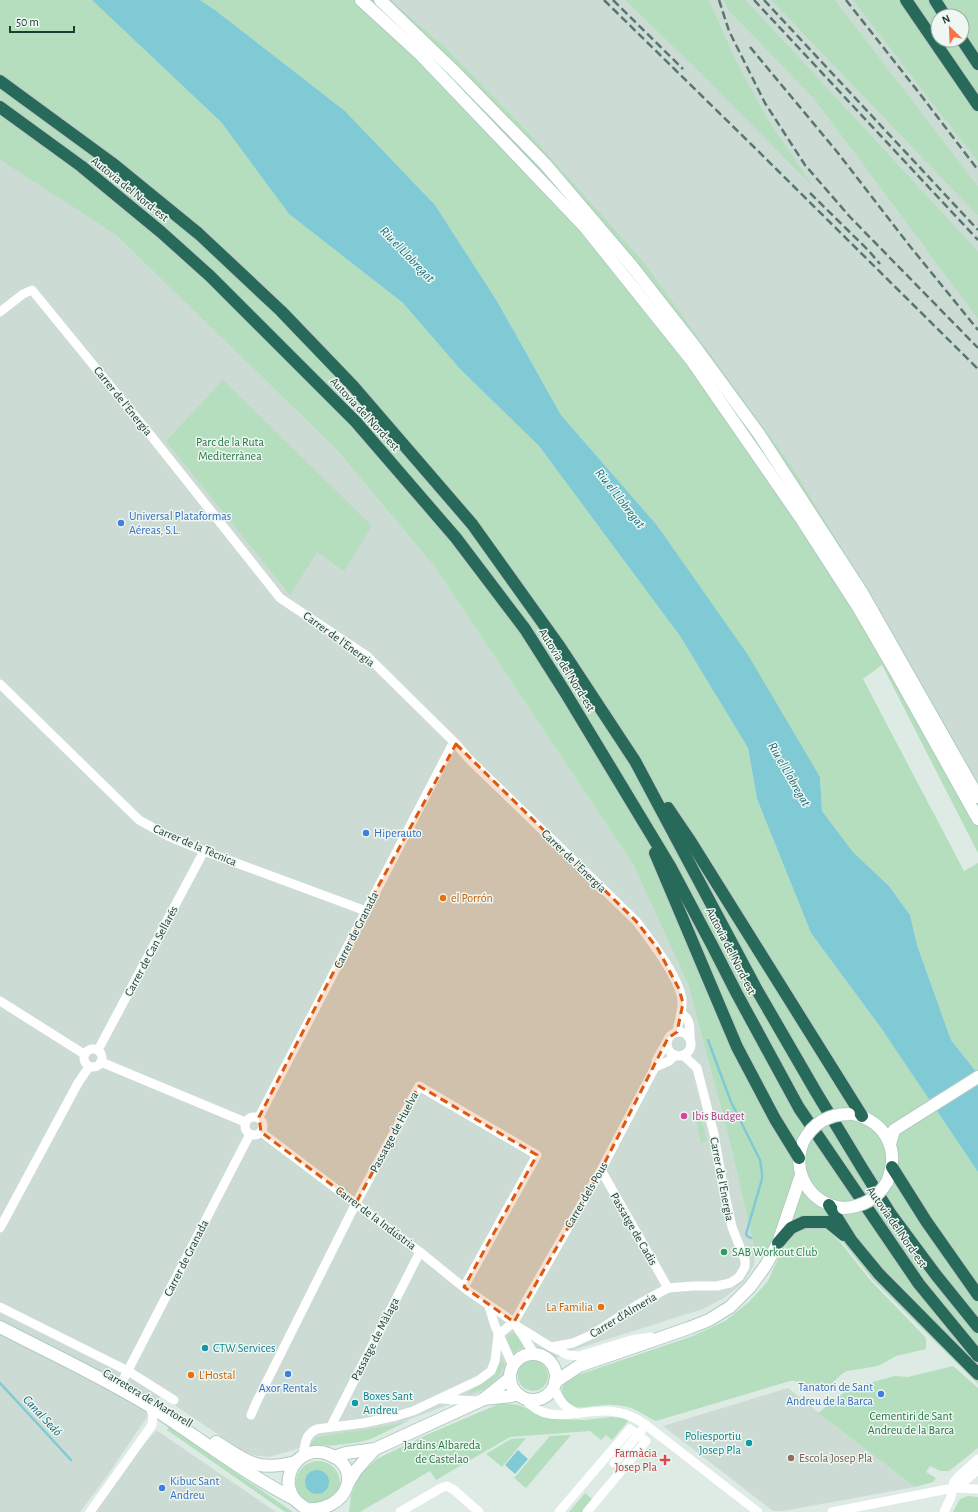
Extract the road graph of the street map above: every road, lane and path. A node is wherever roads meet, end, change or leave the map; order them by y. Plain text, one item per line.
1 (361, 0) edge
2 (380, 0) edge
3 (906, 0) edge
4 (967, 48) edge
5 (978, 64) edge
6 (0, 81) edge
7 (978, 105) edge
8 (0, 108) edge
9 (0, 312) edge
10 (0, 684) edge
11 (456, 744) junction
12 (635, 761) junction
13 (978, 797) edge
14 (642, 818) junction
15 (978, 818) edge
16 (204, 851) junction
17 (366, 911) junction
18 (0, 1001) edge
19 (681, 1012) junction
20 (677, 1032) junction
21 (690, 1038) junction
22 (666, 1042) junction
23 (98, 1050) junction
24 (84, 1054) junction
25 (679, 1055) junction
26 (101, 1062) junction
27 (88, 1067) junction
28 (655, 1067) junction
29 (978, 1076) edge
30 (862, 1116) junction
31 (259, 1117) junction
32 (246, 1122) junction
33 (879, 1128) junction
34 (894, 1130) junction
35 (261, 1132) junction
36 (250, 1134) junction
37 (890, 1144) junction
38 (799, 1158) junction
39 (892, 1167) junction
40 (601, 1170) junction
41 (801, 1175) junction
42 (814, 1196) junction
43 (356, 1203) junction
44 (829, 1205) junction
45 (789, 1210) junction
46 (0, 1228) edge
47 (851, 1240) junction
48 (778, 1243) junction
49 (420, 1252) junction
50 (745, 1260) joint
51 (464, 1287) junction
52 (668, 1288) junction
53 (978, 1295) edge
54 (489, 1306) junction
55 (0, 1307) edge
56 (0, 1318) edge
57 (516, 1324) junction
58 (0, 1327) edge
59 (978, 1327) edge
60 (498, 1335) junction
61 (661, 1336) junction
62 (551, 1347) junction
63 (535, 1355) junction
64 (978, 1356) edge
65 (550, 1363) junction
66 (513, 1366) junction
67 (579, 1366) junction
68 (128, 1371) junction
69 (978, 1374) edge
70 (510, 1378) junction
71 (122, 1382) junction
72 (554, 1385) junction
73 (521, 1396) junction
74 (440, 1399) junction
75 (174, 1400) dead end
76 (481, 1400) junction
77 (150, 1407) junction
78 (578, 1414) junction
79 (251, 1415) dead end
80 (169, 1419) junction
81 (152, 1425) junction
82 (331, 1426) junction
83 (641, 1432) junction
84 (375, 1449) junction
85 (334, 1457) junction
86 (300, 1459) junction
87 (978, 1459) edge
88 (614, 1463) dead end
89 (978, 1470) edge
90 (348, 1483) junction
91 (953, 1488) junction
92 (978, 1489) edge
93 (342, 1498) junction
94 (294, 1499) junction
95 (308, 1510) edge
96 (90, 1512) edge
97 (343, 1512) edge
98 (400, 1512) edge
99 (479, 1512) edge
100 (559, 1512) edge
101 (587, 1512) edge
102 (758, 1512) edge
103 (832, 1512) edge
104 (944, 1512) edge

1 - 15 street
2 - 13 street
3 - 7 highway
4 - 5 highway
6 - 12 highway, Autovia del Nord-est
8 - 14 highway, Autovia del Nord-est
9 - 11 street, Carrer de l'Energia
10 - 16 street, Carrer de la Tècnica
11 - 17 street, Carrer de Granada
11 - 19 street, Carrer de l'Energia
12 - 30 highway
12 - 59 highway, Autovia del Nord-est
14 - 38 highway
14 - 64 highway, Autovia del Nord-est
16 - 17 street, Carrer de la Tècnica
16 - 23 street, Carrer de Can Sellarés
17 - 31 street, Carrer de Granada
18 - 24 street
19 - 20 street, Carrer de l'Energia
19 - 21 street, Carrer de l'Energia
20 - 21 street
20 - 22 street
21 - 25 street, Carrer de l'Energia
22 - 25 street, Carrer de l'Energia
22 - 28 street, Carrer dels Pous
23 - 24 street
23 - 26 street
24 - 27 street
25 - 28 street
25 - 50 street, Carrer de l'Energia
26 - 27 street
26 - 32 street
27 - 46 street
28 - 40 street, Carrer dels Pous
29 - 34 street
30 - 33 street
30 - 38 street, bridge
31 - 32 street
31 - 35 street
32 - 36 street
33 - 34 street
33 - 37 street
34 - 37 street
35 - 36 street
35 - 43 street, Carrer de la Indústria
36 - 68 street, Carrer de Granada
37 - 39 street
38 - 41 street
39 - 44 street, bridge
39 - 53 highway
40 - 52 street, Passatge de Cadis
40 - 57 street, Carrer dels Pous
41 - 42 street
41 - 45 street
42 - 44 street
42 - 45 street
43 - 49 street, Carrer de la Indústria
43 - 51 street, Passatge de Huelva
43 - 79 street, Passatge de Huelva
44 - 47 highway
45 - 48 street
47 - 48 highway
47 - 69 highway
48 - 61 street
49 - 51 street, Carrer de la Indústria
49 - 82 street, Passatge de Màlaga
50 - 52 street, Carrer d'Almeria
51 - 54 street, Carrer de la Indústria
52 - 62 street, Carrer d'Almeria
54 - 57 street, Carrer de la Indústria
54 - 60 street
55 - 68 street, Carretera de Martorell
56 - 71 street, Carretera de Martorell
57 - 60 street
57 - 62 street
57 - 63 street, Carrer de la Indústria
58 - 77 street, Carretera de Martorell
60 - 66 street
60 - 74 street
61 - 62 street
61 - 67 street
63 - 65 street
63 - 66 street
65 - 67 street
65 - 72 street
66 - 70 street
67 - 72 street
68 - 71 street, Carrer de Granada
68 - 75 street, Carretera de Martorell
70 - 73 street
70 - 76 street
71 - 86 street, Carretera de Martorell
72 - 73 street
72 - 78 street
73 - 76 street
73 - 78 street
74 - 76 street
74 - 82 street
76 - 84 street
77 - 80 street, Carretera de Martorell
77 - 81 street, Carretera de Martorell
78 - 102 street
80 - 81 street, Carretera de Martorell
80 - 94 street, Carretera de Martorell
81 - 96 street, Carretera de Martorell
82 - 86 street
83 - 88 street
83 - 100 street
83 - 101 street
84 - 85 street
84 - 90 street
85 - 86 street, Carretera de Martorell
85 - 90 street
86 - 94 street
87 - 91 street
89 - 91 street
90 - 93 street
91 - 92 street
91 - 103 street
91 - 104 street
93 - 95 street, Carretera de Martorell
93 - 97 street
94 - 95 street, Carretera de Martorell
98 - 99 street

